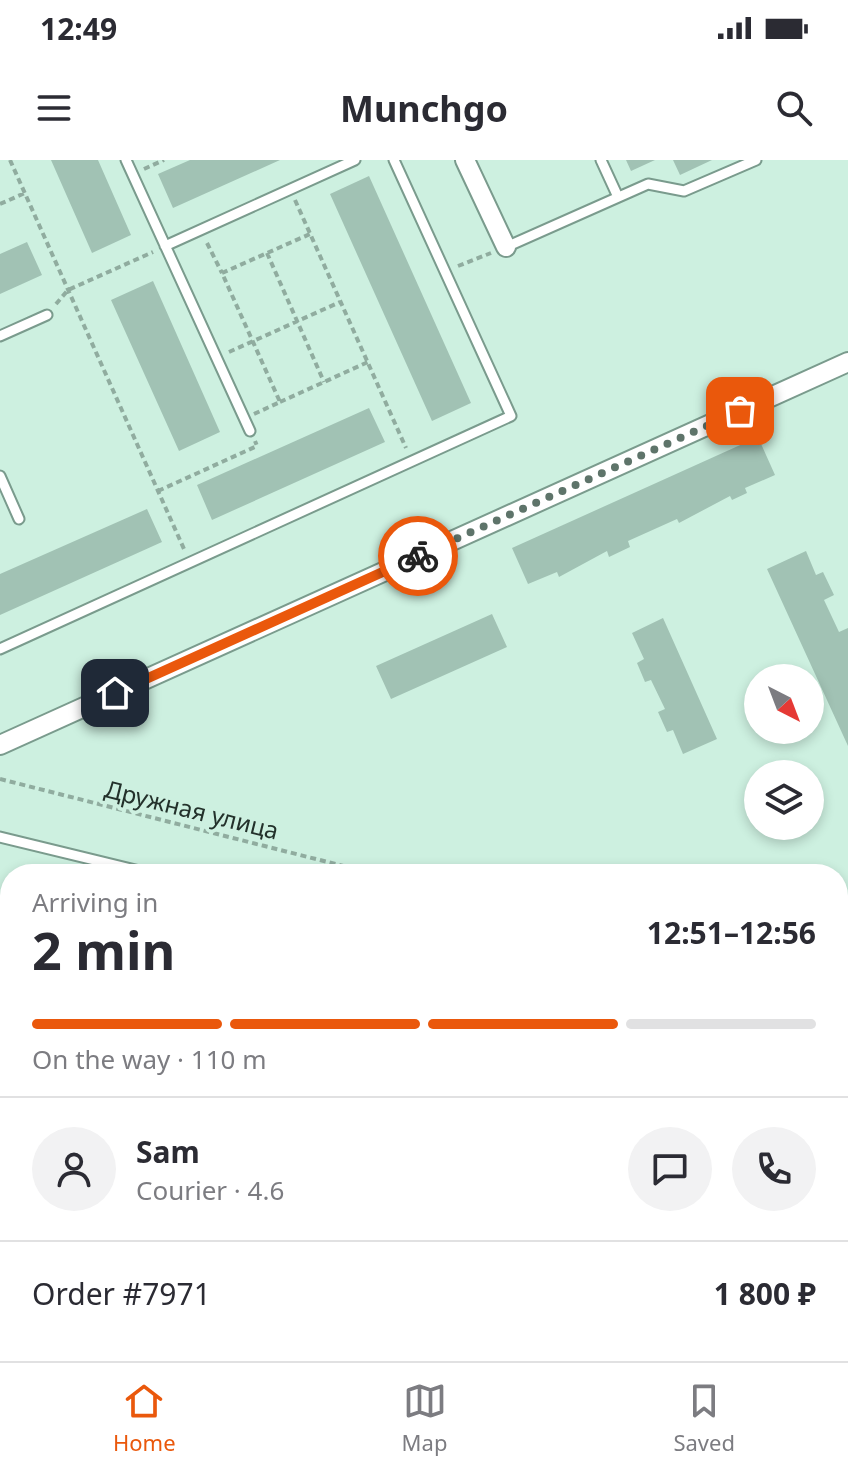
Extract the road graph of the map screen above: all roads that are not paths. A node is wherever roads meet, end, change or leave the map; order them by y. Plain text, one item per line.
1 (126, 160) edge
2 (355, 160) edge
3 (394, 160) edge
4 (465, 160) edge
5 (601, 160) edge
6 (756, 160) edge
7 (618, 197) junction
8 (165, 246) junction
9 (506, 247) joint
10 (47, 315) road end
11 (0, 336) edge
12 (848, 362) edge
13 (250, 431) road end
14 (0, 476) edge
15 (19, 519) dead end
16 (0, 649) edge
17 (0, 745) edge
18 (0, 837) edge
19 (111, 864) edge

1 - 8 lane
2 - 8 lane
3 - 16 lane
4 - 9 street
5 - 7 lane
6 - 7 lane
7 - 9 lane
8 - 13 lane
10 - 11 lane
12 - 17 street
14 - 15 lane
18 - 19 lane

